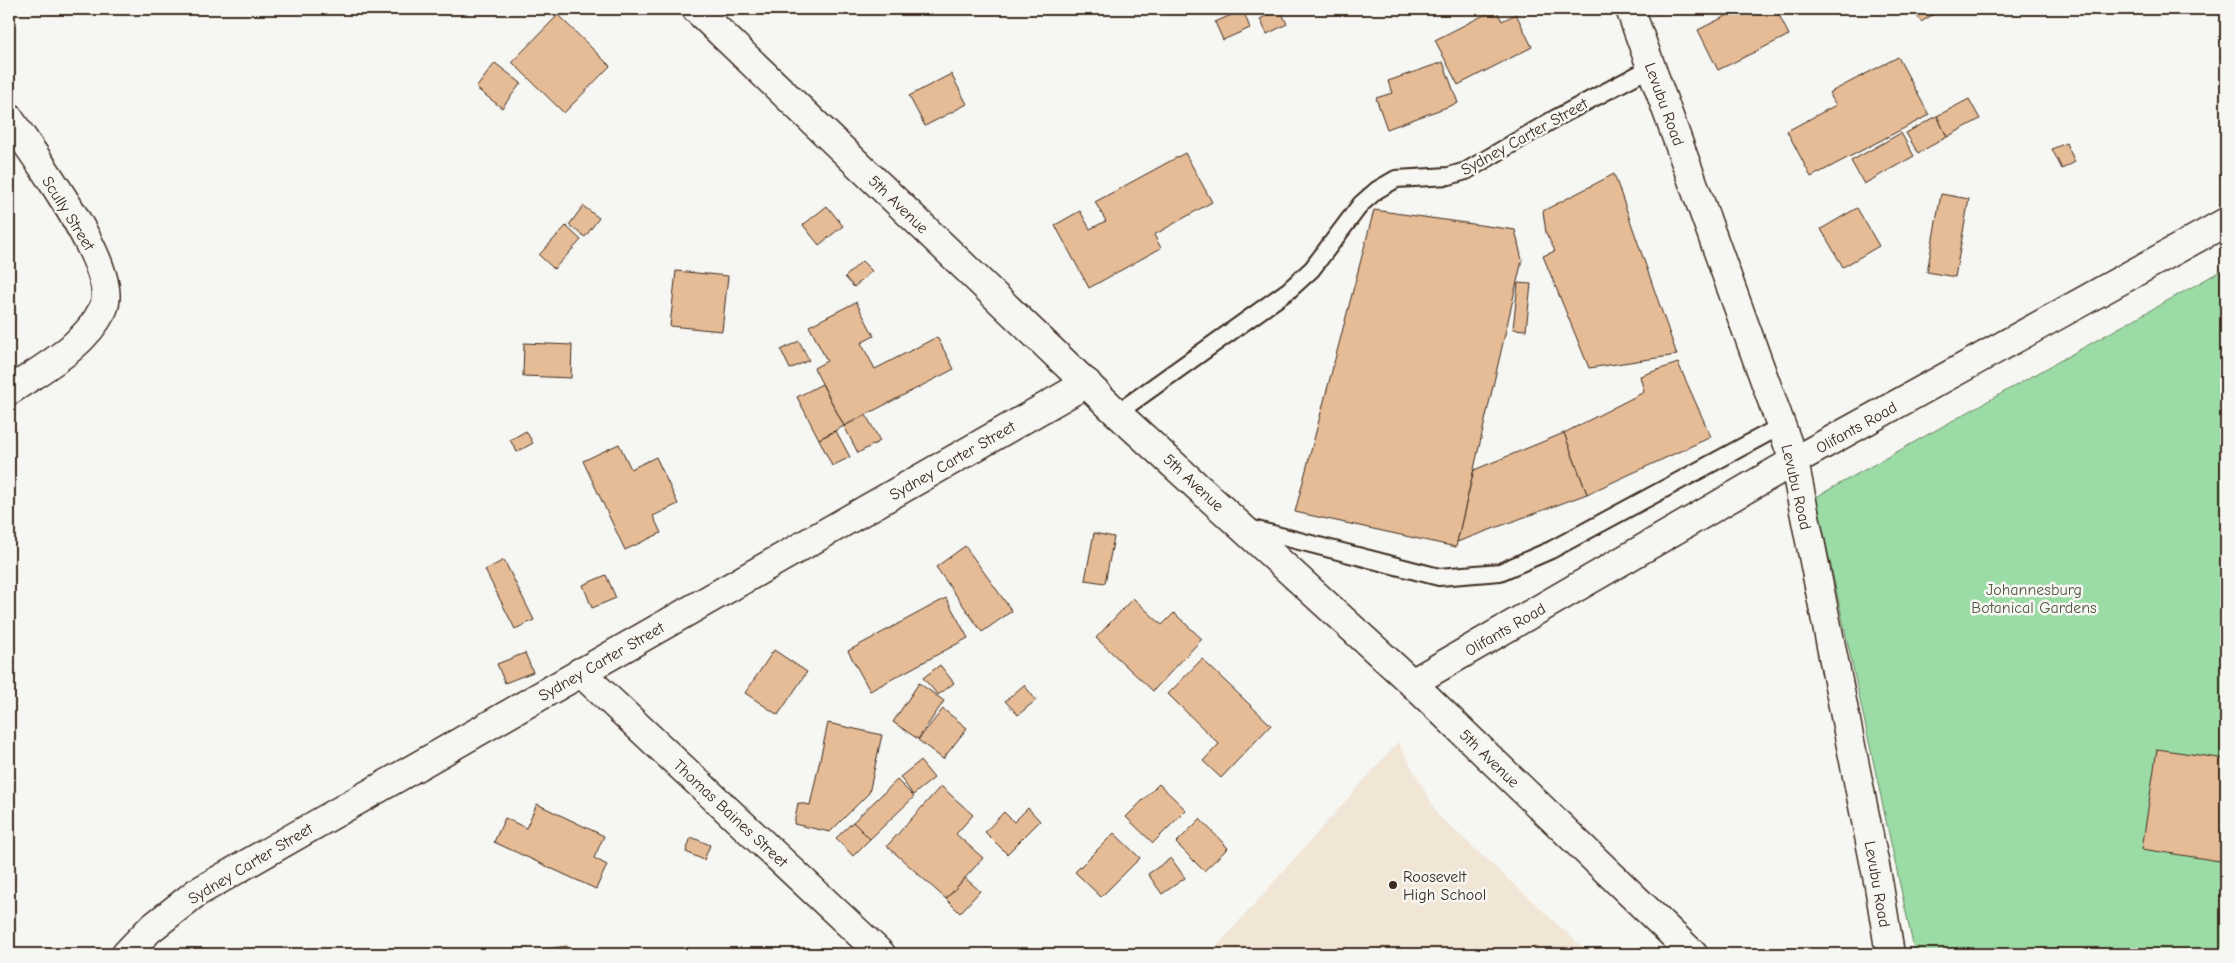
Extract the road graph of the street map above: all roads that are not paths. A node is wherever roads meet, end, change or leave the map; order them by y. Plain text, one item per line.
1 (696, 9) edge
2 (1630, 9) edge
3 (1652, 67) junction
4 (9, 118) edge
5 (2226, 222) edge
6 (1086, 383) junction
7 (9, 391) edge
8 (1118, 412) junction
9 (1782, 426) junction
10 (1794, 461) junction
11 (1242, 527) junction
12 (580, 672) junction
13 (1412, 683) junction
14 (126, 954) edge
15 (881, 954) edge
16 (1693, 954) edge
17 (1890, 954) edge

1 - 6 street, 5th Avenue
2 - 3 street, Levubu Road
3 - 8 lane, Sydney Carter Street
3 - 9 street, Levubu Road
4 - 7 street, Scully Street
5 - 10 street, Olifants Road
6 - 8 street, 5th Avenue
6 - 12 street, Sydney Carter Street
8 - 11 street, 5th Avenue
9 - 10 street, Levubu Road
9 - 11 lane
10 - 13 street, Olifants Road
10 - 17 street, Levubu Road
11 - 13 street, 5th Avenue
12 - 14 street, Sydney Carter Street
12 - 15 street, Thomas Baines Street
13 - 16 street, 5th Avenue

